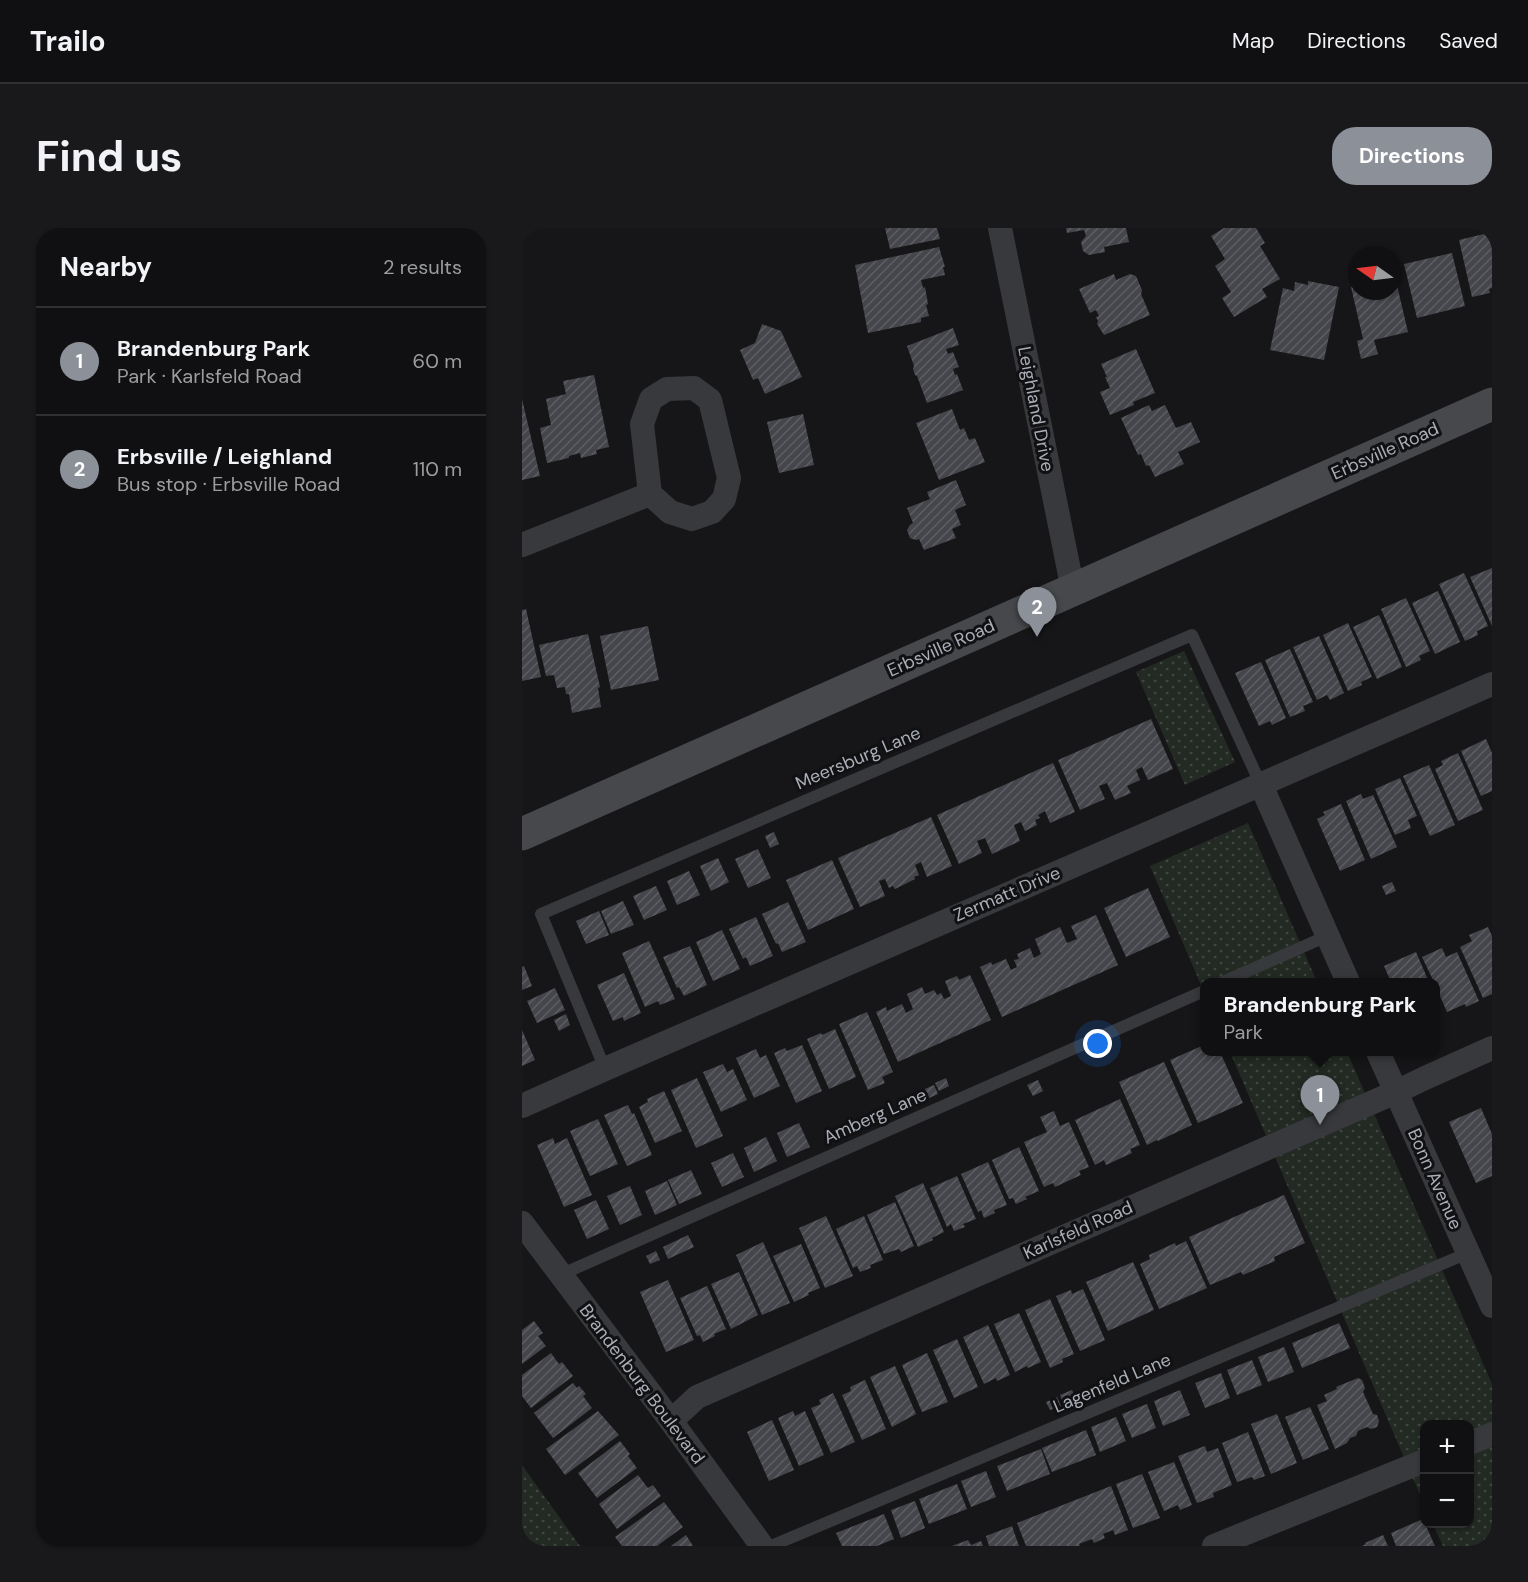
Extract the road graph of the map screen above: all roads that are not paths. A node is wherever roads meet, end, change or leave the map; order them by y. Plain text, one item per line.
1 (1000, 228) edge
2 (1492, 404) edge
3 (650, 494) junction
4 (522, 545) edge
5 (1073, 590) junction
6 (1492, 684) edge
7 (1261, 785) junction
8 (522, 834) edge
9 (1328, 936) junction
10 (1232, 978) edge
11 (1346, 978) edge
12 (1200, 993) edge
13 (1492, 1048) edge
14 (1380, 1056) edge
15 (605, 1069) junction
16 (1396, 1092) junction
17 (522, 1106) edge
18 (522, 1223) edge
19 (1468, 1253) junction
20 (560, 1275) junction
21 (1492, 1306) edge
22 (671, 1421) junction
23 (1492, 1434) edge
24 (1474, 1441) edge
25 (1420, 1463) edge
26 (762, 1546) edge
27 (771, 1546) edge
28 (1214, 1546) edge

1 - 5 street, Leighland Drive
2 - 5 main road, Erbsville Road
3 - 3 street
3 - 4 street
5 - 8 main road, Erbsville Road
6 - 7 street, Zermatt Drive
7 - 9 street
7 - 15 street, Zermatt Drive
7 - 15 lane, Meersburg Lane
9 - 10 lane
9 - 11 street
12 - 20 lane, Amberg Lane
13 - 16 street, Karlsfeld Road
14 - 16 street, Bonn Avenue
15 - 17 street, Zermatt Drive
16 - 19 street, Bonn Avenue
16 - 22 street, Karlsfeld Road
18 - 20 street, Brandenburg Boulevard
19 - 21 street, Bonn Avenue
19 - 27 lane, Lagenfeld Lane
20 - 22 street, Brandenburg Boulevard
22 - 26 street, Brandenburg Boulevard
23 - 24 street
25 - 28 street

